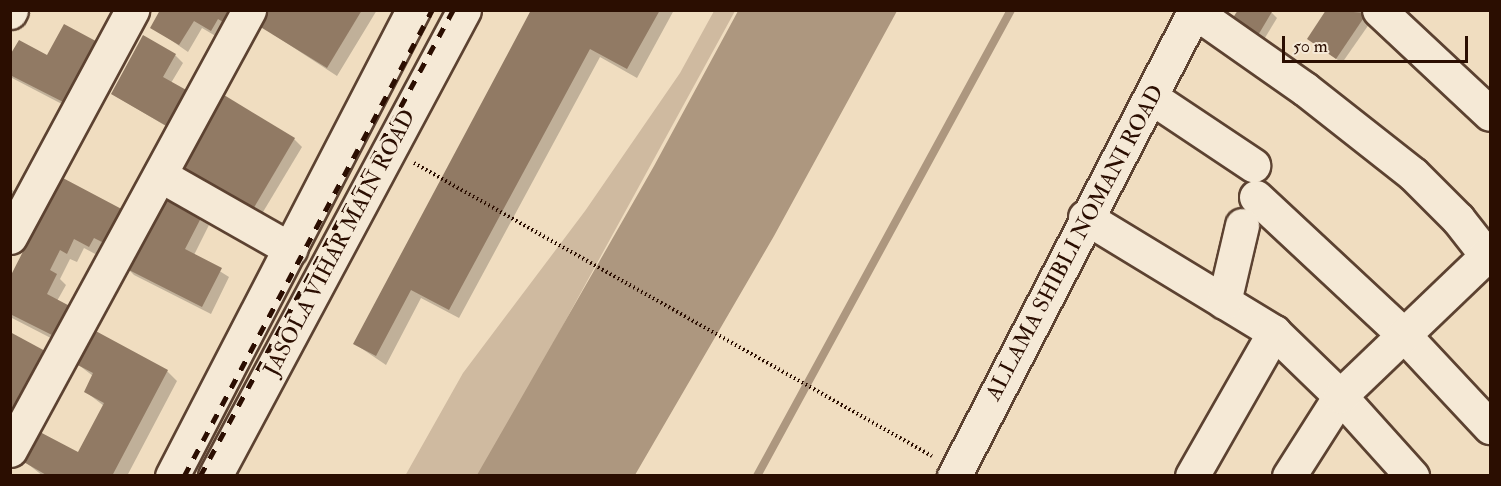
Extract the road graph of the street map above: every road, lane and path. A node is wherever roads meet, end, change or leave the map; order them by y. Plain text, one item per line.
1 (132, 10) edge
2 (249, 10) edge
3 (413, 10) edge
4 (1379, 10) edge
5 (1195, 11) edge
6 (456, 13) edge
7 (1151, 97) junction
8 (1491, 114) edge
9 (411, 160) dead end
10 (1253, 165) dead end
11 (160, 175) junction
12 (310, 207) junction
13 (1085, 217) junction
14 (350, 226) junction
15 (10, 237) edge
16 (290, 249) junction
17 (1489, 254) edge
18 (1224, 302) junction
19 (1274, 332) junction
20 (1402, 333) junction
21 (1340, 396) junction
22 (1491, 427) edge
23 (10, 450) edge
24 (955, 473) edge
25 (1196, 474) edge
26 (172, 476) edge
27 (214, 476) edge
28 (1289, 476) edge
29 (1412, 476) edge

1 - 15 street
2 - 11 street
3 - 12 street, JASOLA VIHAR MAIN ROAD
4 - 8 street
5 - 7 street, ALLAMA SHIBLI NOMANI ROAD
5 - 17 street
6 - 14 street, JASOLA VIHAR MAIN ROAD
7 - 10 street
7 - 13 street, ALLAMA SHIBLI NOMANI ROAD
9 - 24 path
11 - 16 street
11 - 23 street
12 - 14 street
12 - 16 street, JASOLA VIHAR MAIN ROAD
13 - 18 street
13 - 24 street, ALLAMA SHIBLI NOMANI ROAD
14 - 27 street, JASOLA VIHAR MAIN ROAD
16 - 26 street, JASOLA VIHAR MAIN ROAD
17 - 20 street
18 - 19 street
18 - 20 street
19 - 21 street
19 - 25 street
20 - 21 street
20 - 22 street
21 - 28 street
21 - 29 street

